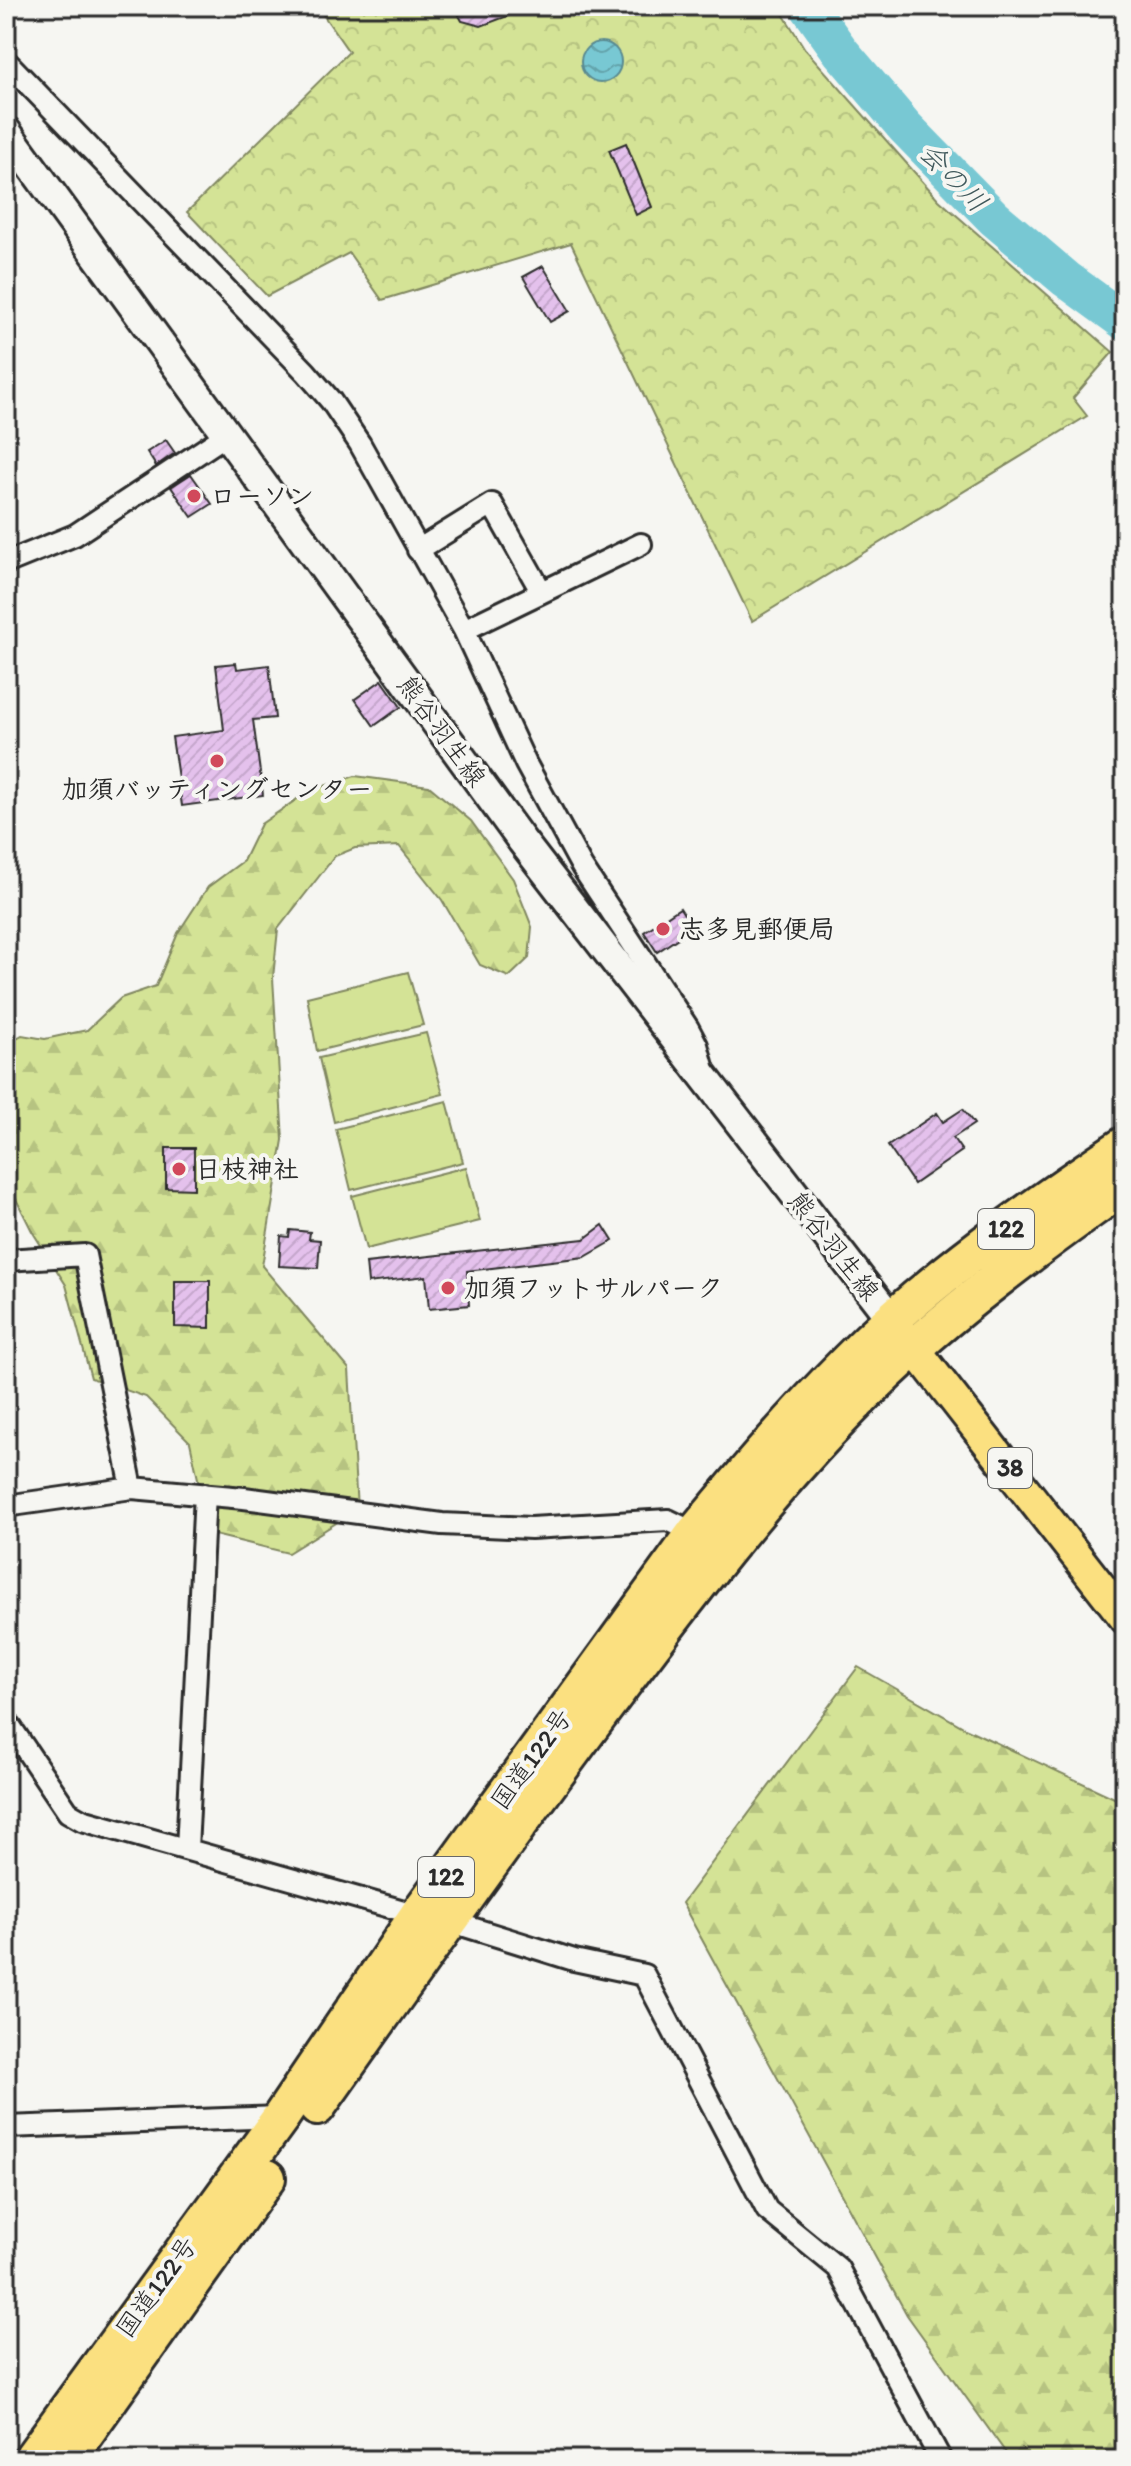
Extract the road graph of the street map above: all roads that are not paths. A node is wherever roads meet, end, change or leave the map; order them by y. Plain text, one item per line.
1 (6, 61) edge
2 (6, 131) edge
3 (226, 435) junction
4 (641, 544) dead end
5 (418, 550) junction
6 (6, 563) edge
7 (541, 591) junction
8 (464, 630) junction
9 (709, 1086) junction
10 (1125, 1145) edge
11 (1125, 1185) edge
12 (6, 1260) edge
13 (892, 1320) junction
14 (915, 1349) junction
15 (132, 1488) junction
16 (205, 1494) junction
17 (8, 1498) edge
18 (695, 1533) junction
19 (1125, 1618) edge
20 (6, 1720) edge
21 (187, 1849) junction
22 (434, 1918) junction
23 (281, 2117) junction
24 (6, 2127) edge
25 (31, 2460) edge
26 (66, 2460) edge
27 (941, 2460) edge

1 - 5 street
2 - 3 main road, 熊谷羽生線
3 - 6 street
3 - 9 main road, 熊谷羽生線
4 - 7 street
5 - 7 street
5 - 8 street
7 - 8 street
8 - 9 street
9 - 13 main road, 熊谷羽生線
10 - 13 highway, 国道122号 / 122
11 - 14 highway, 国道122号 / 122
12 - 15 street
13 - 14 main road, 38
13 - 18 highway, 国道122号 / 122
14 - 19 main road, 38
14 - 22 highway, 国道122号 / 122
15 - 16 street
15 - 17 street
16 - 18 street
16 - 21 street
18 - 22 highway, 国道122号 / 122
20 - 21 street
21 - 22 street
22 - 23 highway, 国道122号 / 122
22 - 26 highway, 国道122号 / 122
22 - 27 street
23 - 24 street
23 - 25 highway, 国道122号 / 122

